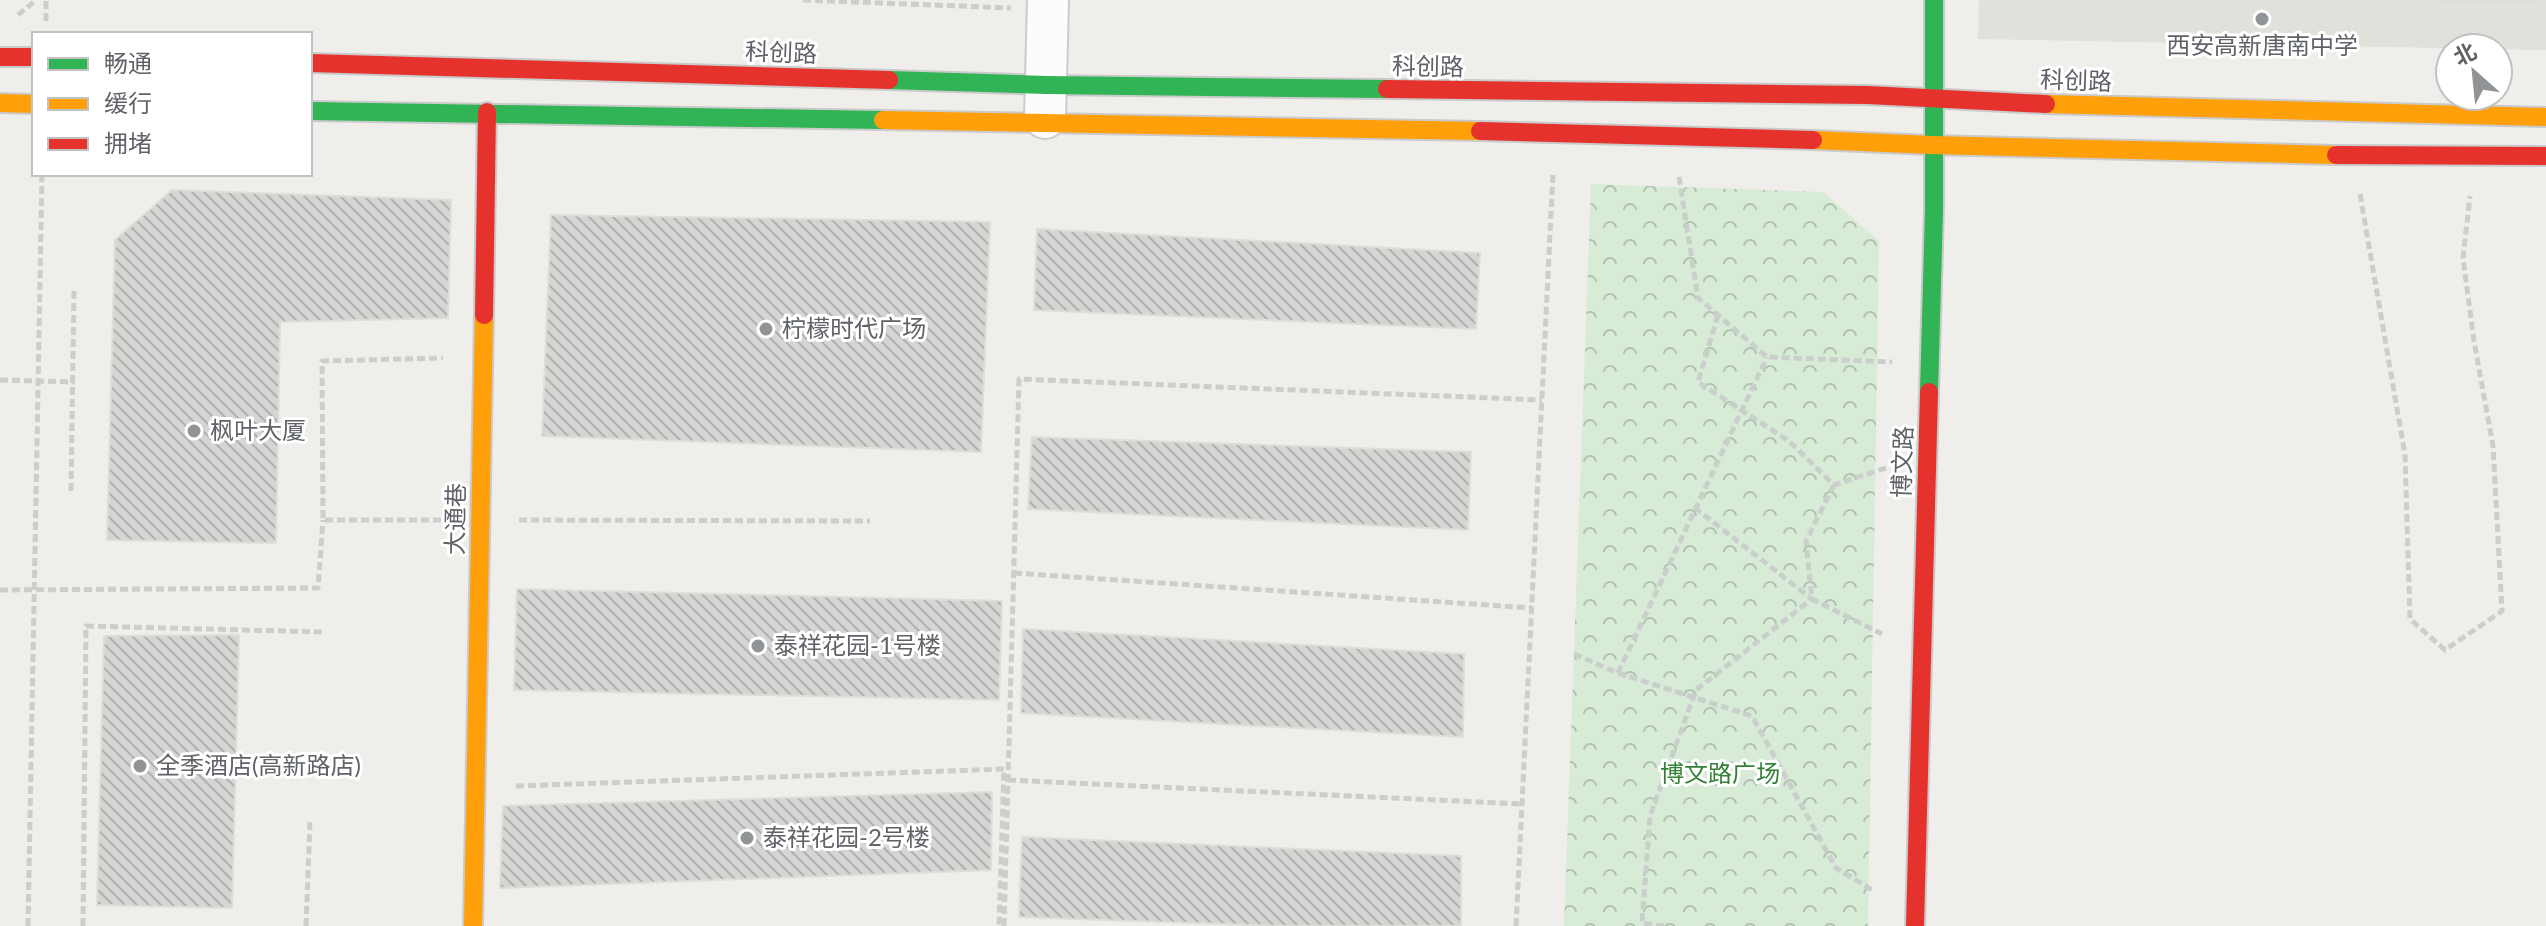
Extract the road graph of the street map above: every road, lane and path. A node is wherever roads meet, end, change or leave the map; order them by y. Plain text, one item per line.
1 (803, 0) edge
2 (1934, 0) edge
3 (1048, 5) edge
4 (0, 57) edge
5 (32, 57) edge
6 (312, 63) edge
7 (1933, 98) junction
8 (0, 103) edge
9 (32, 104) edge
10 (1045, 104) junction
11 (312, 111) edge
12 (487, 112) junction
13 (2546, 117) edge
14 (1555, 133) junction
15 (1673, 136) junction
16 (1932, 145) junction
17 (2353, 154) junction
18 (2499, 154) junction
19 (2546, 156) edge
20 (42, 176) edge
21 (74, 290) dead end
22 (1718, 315) junction
23 (1767, 357) junction
24 (1930, 363) junction
25 (0, 380) edge
26 (74, 382) junction
27 (1542, 400) junction
28 (1741, 411) junction
29 (1927, 455) junction
30 (1834, 485) junction
31 (71, 491) dead end
32 (1695, 508) junction
33 (323, 520) dead end
34 (1014, 573) junction
35 (0, 590) edge
36 (34, 590) junction
37 (1812, 599) junction
38 (1532, 608) junction
39 (323, 632) dead end
40 (1574, 654) dead end
41 (1922, 654) junction
42 (1618, 673) junction
43 (1693, 698) junction
44 (1008, 780) junction
45 (475, 787) junction
46 (1522, 804) junction
47 (310, 821) dead end
48 (1915, 921) edge
49 (28, 926) edge
50 (83, 926) edge
51 (306, 926) edge
52 (473, 926) edge
53 (1002, 926) edge
54 (1516, 926) edge
55 (1664, 926) edge

1 - 3 path
2 - 7 street, 博文路
3 - 10 street
4 - 5 street
6 - 10 street, 科创路
7 - 10 street, 科创路
7 - 13 street, 科创路
7 - 16 street, 博文路
8 - 9 street
10 - 12 street, 科创路
10 - 14 street, 科创路
11 - 12 street, 科创路
12 - 45 street, 大通巷
14 - 15 street, 科创路
14 - 27 path
15 - 16 street, 科创路
15 - 22 path
16 - 17 street, 科创路
16 - 24 street, 博文路
17 - 18 street, 科创路
17 - 18 path
18 - 19 street, 科创路
20 - 36 path
21 - 26 path
22 - 23 path
22 - 28 path
23 - 24 path
23 - 28 path
24 - 29 street, 博文路
25 - 26 path, bridge
26 - 31 path
27 - 34 path
27 - 38 path
28 - 30 path
28 - 32 path
29 - 30 path
29 - 41 street, 博文路
30 - 37 path
32 - 37 path
32 - 42 path
33 - 36 path
34 - 38 path
34 - 44 path
35 - 36 path
36 - 49 path
37 - 41 path
37 - 43 path
38 - 46 path
39 - 50 path
40 - 42 path
41 - 48 street, 博文路
42 - 43 path
43 - 48 path
43 - 55 path
44 - 46 path
44 - 53 path
45 - 52 street, 大通巷
45 - 53 path
46 - 54 path
47 - 51 path

